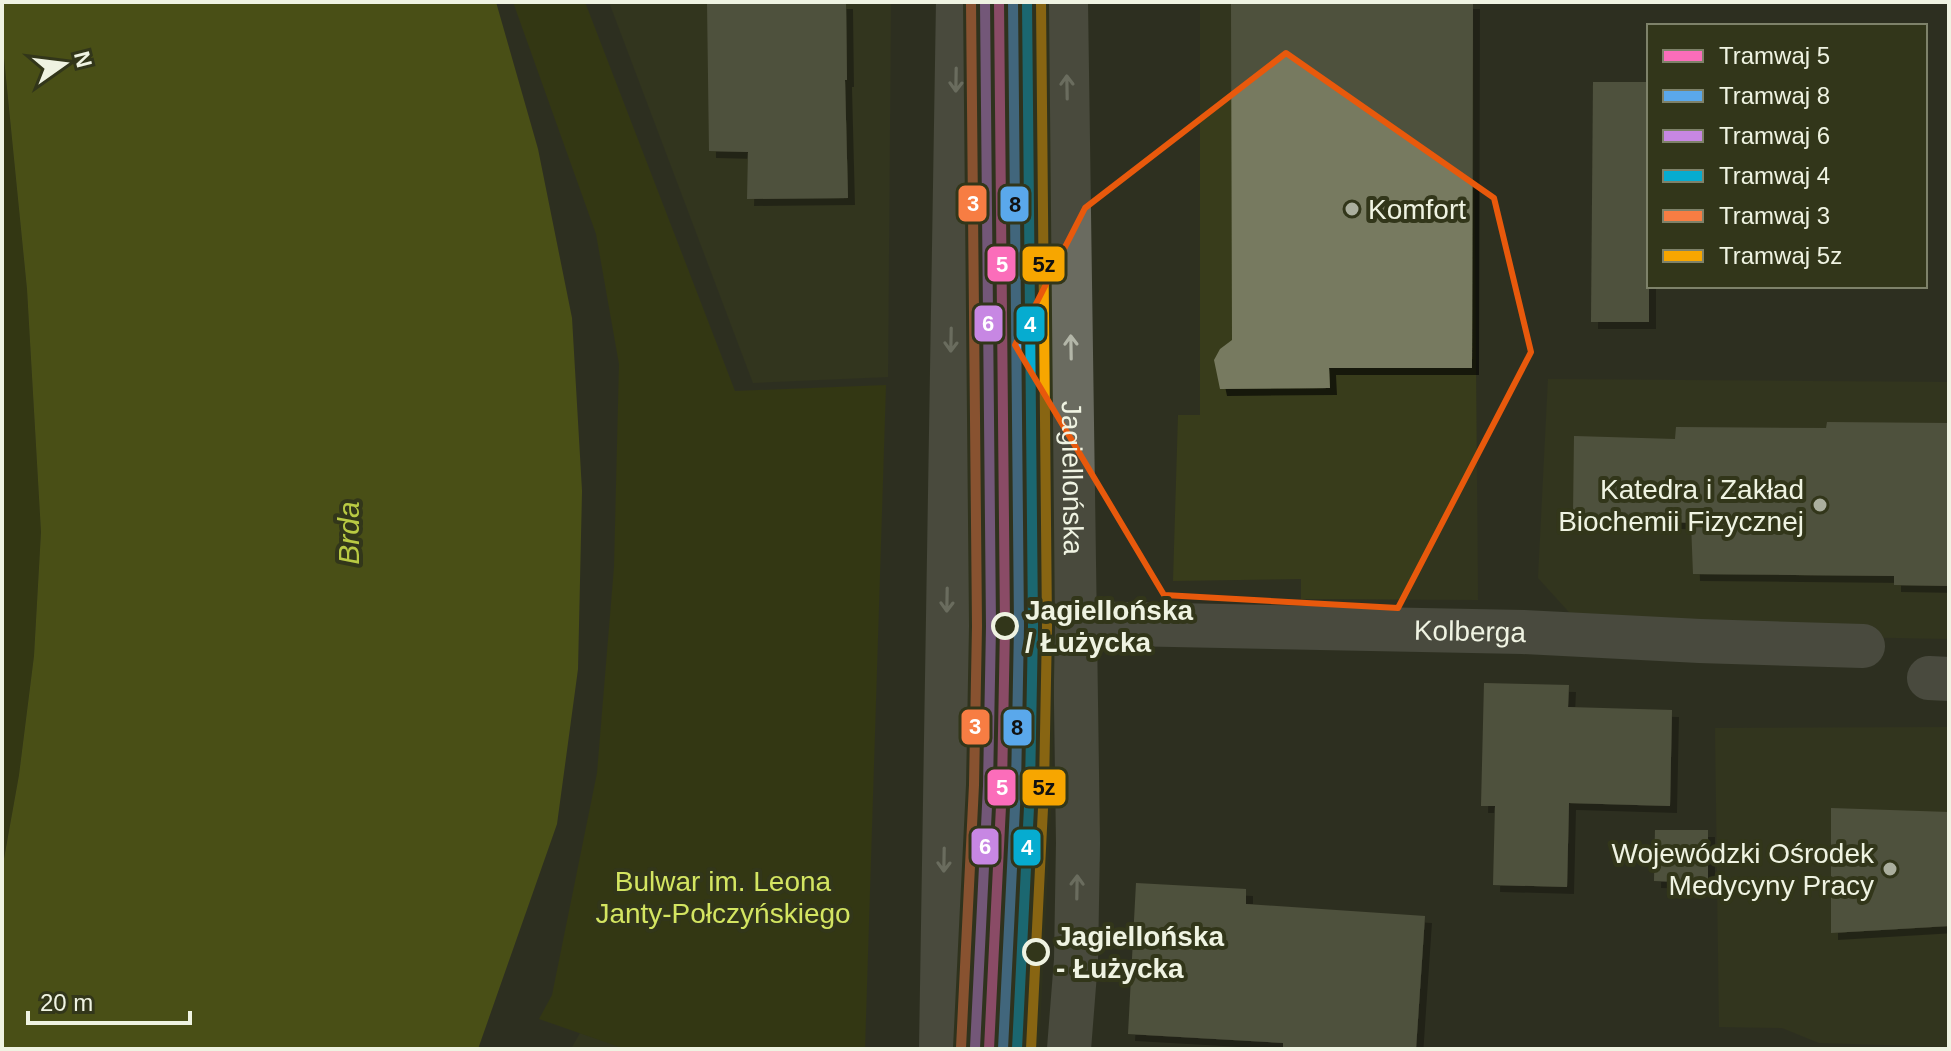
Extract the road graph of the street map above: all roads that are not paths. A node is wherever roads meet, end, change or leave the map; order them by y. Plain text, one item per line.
1 (958, 2) edge
2 (1066, 2) edge
3 (1076, 623) junction
4 (1863, 646) dead end
5 (941, 1049) edge
6 (1069, 1049) edge

1 -> 5 main road
3 -> 2 main road, Jagiellońska
3 - 4 street, Kolberga
6 -> 3 main road, Jagiellońska

